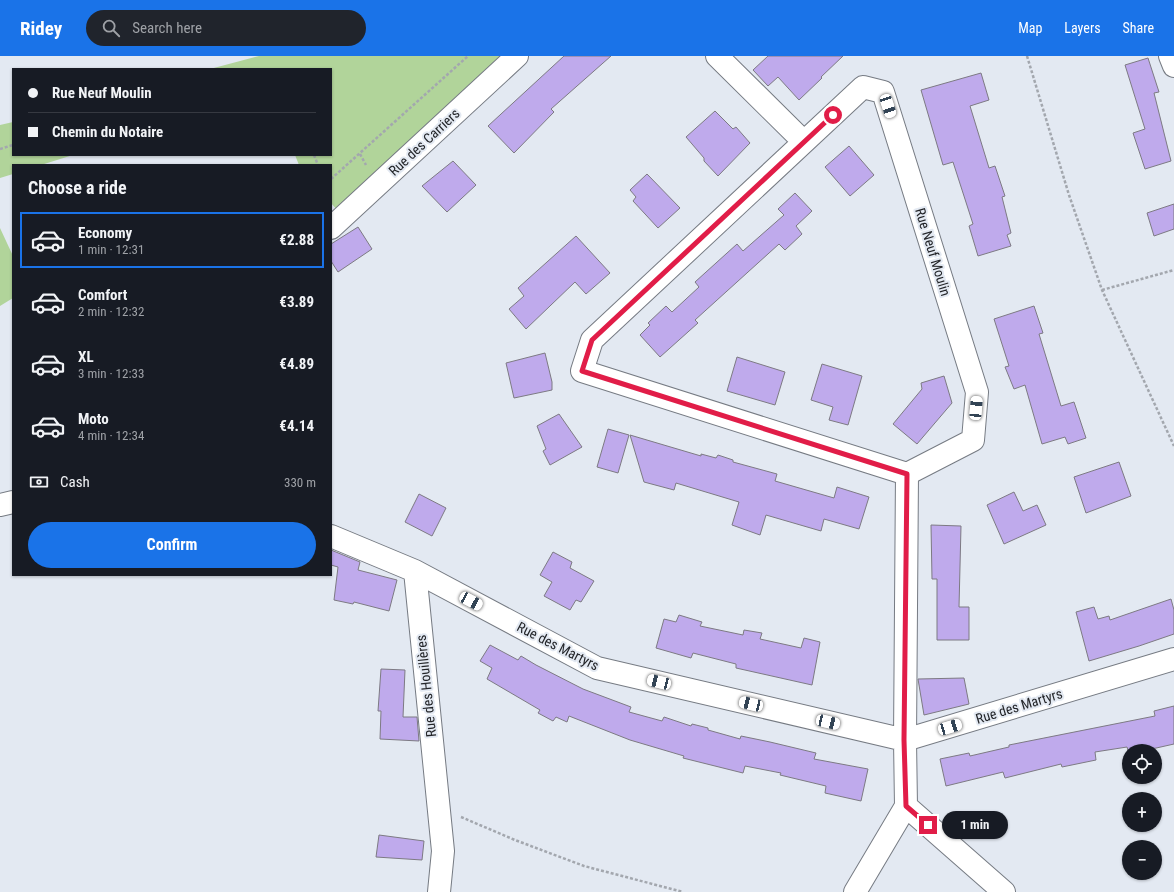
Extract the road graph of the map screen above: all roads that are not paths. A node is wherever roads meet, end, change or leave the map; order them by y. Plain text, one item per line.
1 (517, 56) edge
2 (717, 56) edge
3 (1170, 56) edge
4 (1174, 66) edge
5 (804, 142) junction
6 (332, 227) edge
7 (907, 474) junction
8 (12, 502) edge
9 (0, 505) edge
10 (332, 536) edge
11 (415, 571) junction
12 (1174, 659) edge
13 (904, 740) junction
14 (906, 806) junction
15 (439, 892) edge
16 (855, 892) edge
17 (1004, 892) edge

1 - 6 street, Rue des Carriers
2 - 5 street
3 - 4 street
5 - 7 street, Rue Neuf Moulin
5 - 7 street, Rue Neuf Moulin
7 - 13 street
8 - 9 street
10 - 11 street
11 - 13 street, Rue des Martyrs
11 - 15 street, Rue des Houillères
12 - 13 street, Rue des Martyrs
13 - 14 street
14 - 16 street
14 - 17 street

